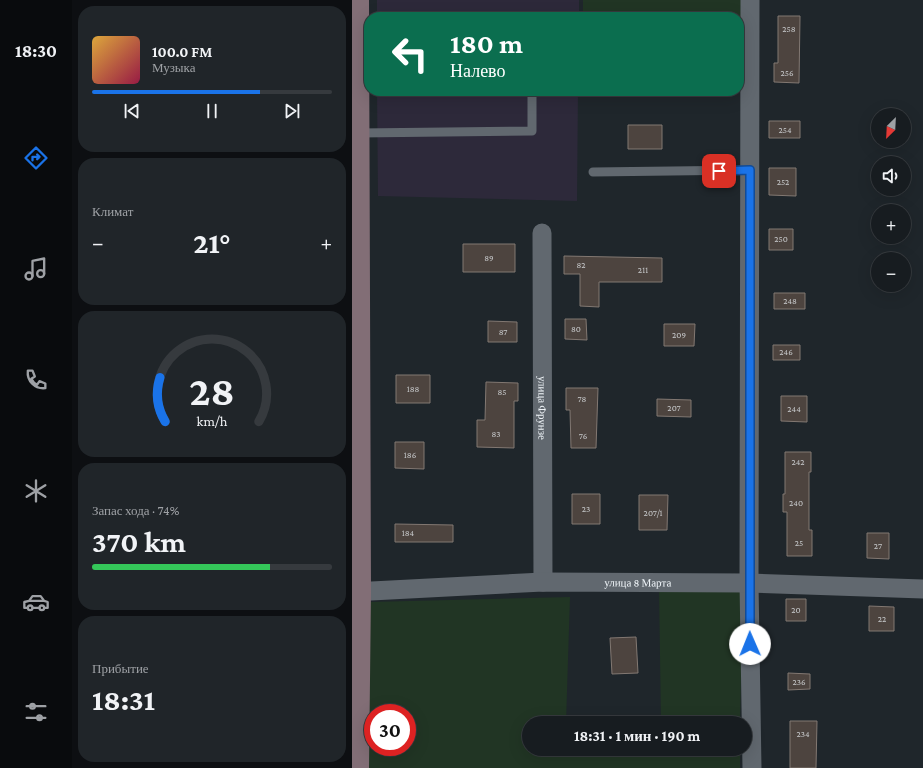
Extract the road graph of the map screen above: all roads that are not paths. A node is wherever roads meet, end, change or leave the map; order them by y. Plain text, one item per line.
1 (358, 0) edge
2 (750, 0) edge
3 (745, 64) edge
4 (532, 96) edge
5 (359, 133) junction
6 (750, 170) junction
7 (593, 172) dead end
8 (542, 233) dead end
9 (543, 582) junction
10 (749, 583) junction
11 (923, 589) edge
12 (356, 592) edge
13 (358, 768) edge
14 (752, 768) edge

1 - 5 street
2 - 3 street
3 - 6 street
4 - 5 lane
5 - 12 street
6 - 7 lane
6 - 10 street
8 - 9 street, улица Фрунзе
9 - 10 street, улица 8 Марта
9 - 12 street, улица 8 Марта
10 - 11 street, улица 8 Марта
10 - 14 street
12 - 13 street

